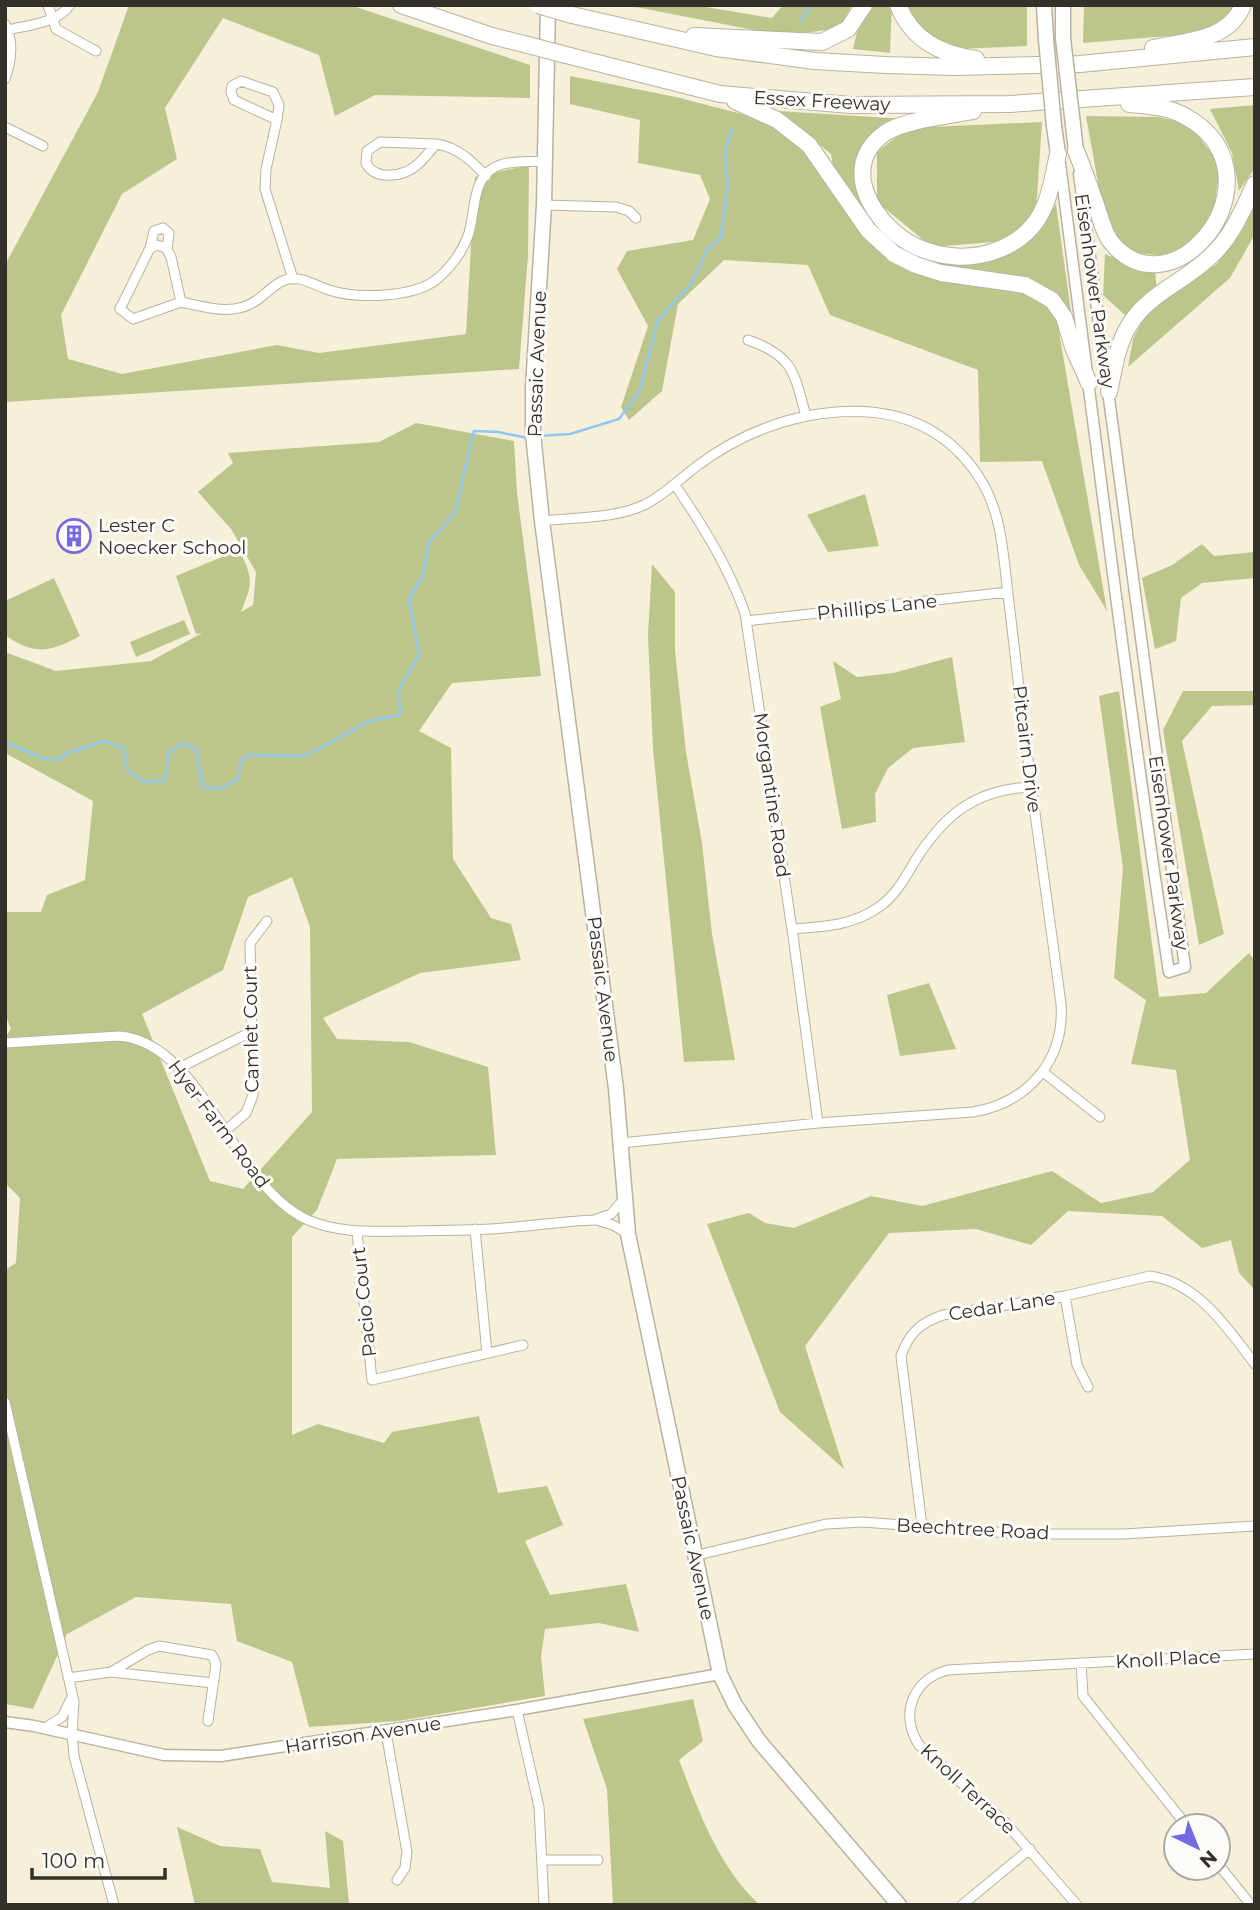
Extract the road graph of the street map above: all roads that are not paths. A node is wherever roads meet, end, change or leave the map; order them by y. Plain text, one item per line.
1 (48, 5) edge
2 (70, 5) edge
3 (401, 5) edge
4 (538, 5) edge
5 (548, 5) edge
6 (863, 5) edge
7 (898, 5) edge
8 (1044, 5) edge
9 (1063, 5) edge
10 (1243, 5) edge
11 (52, 19) junction
12 (7, 27) edge
13 (664, 37) junction
14 (1255, 47) edge
15 (96, 51) dead end
16 (1080, 64) junction
17 (1020, 65) junction
18 (5, 79) edge
19 (1255, 87) edge
20 (720, 94) junction
21 (1092, 100) junction
22 (1010, 104) junction
23 (277, 120) junction
24 (6, 131) edge
25 (436, 144) junction
26 (43, 146) dead end
27 (1076, 151) junction
28 (1058, 154) junction
29 (545, 160) junction
30 (486, 176) junction
31 (1255, 184) edge
32 (544, 205) junction
33 (636, 218) dead end
34 (150, 248) junction
35 (167, 250) junction
36 (293, 279) junction
37 (181, 302) junction
38 (748, 340) dead end
39 (1089, 383) junction
40 (1109, 392) junction
41 (806, 416) junction
42 (675, 485) junction
43 (542, 521) junction
44 (1007, 592) junction
45 (746, 621) junction
46 (1032, 787) junction
47 (267, 921) dead end
48 (792, 929) junction
49 (251, 1032) junction
50 (5, 1043) edge
51 (179, 1068) junction
52 (1043, 1072) junction
53 (1100, 1117) dead end
54 (818, 1123) junction
55 (225, 1131) junction
56 (621, 1143) junction
57 (625, 1198) junction
58 (594, 1220) junction
59 (475, 1229) junction
60 (357, 1232) junction
61 (628, 1234) junction
62 (1065, 1296) junction
63 (523, 1345) dead end
64 (488, 1353) junction
65 (1255, 1364) edge
66 (1088, 1387) dead end
67 (5, 1402) edge
68 (922, 1526) junction
69 (1255, 1526) edge
70 (694, 1556) junction
71 (1255, 1654) edge
72 (1081, 1663) junction
73 (111, 1672) junction
74 (720, 1674) junction
75 (68, 1678) junction
76 (213, 1683) junction
77 (73, 1695) junction
78 (517, 1710) junction
79 (208, 1721) dead end
80 (5, 1722) edge
81 (45, 1728) junction
82 (386, 1732) junction
83 (72, 1734) junction
84 (1176, 1812) edge
85 (1030, 1849) junction
86 (543, 1860) junction
87 (598, 1860) dead end
88 (397, 1880) dead end
89 (1232, 1881) edge
90 (114, 1905) edge
91 (544, 1905) edge
92 (899, 1905) edge
93 (962, 1905) edge
94 (1077, 1905) edge
95 (1251, 1905) edge

1 - 11 street
2 - 11 street
3 - 20 highway, Essex Freeway, bridge
4 - 13 highway, Essex Freeway, bridge
5 - 29 main road, Passaic Avenue
6 - 13 highway
7 - 17 highway
8 - 28 main road, Eisenhower Parkway, bridge
9 - 27 main road, Eisenhower Parkway, bridge
10 - 16 highway
11 - 12 street
11 - 15 street
12 - 18 street
13 - 17 highway, Essex Freeway
14 - 16 highway, Essex Freeway
16 - 17 highway, Essex Freeway
19 - 21 highway, Essex Freeway
20 - 22 highway, Essex Freeway
20 - 39 highway
21 - 22 highway, Essex Freeway
21 - 27 highway
22 - 28 highway
23 - 23 street
23 - 36 street
24 - 26 street
25 - 25 street
25 - 30 street
27 - 40 street, Eisenhower Parkway
28 - 39 street, Eisenhower Parkway
29 - 30 street
29 - 32 main road, Passaic Avenue
30 - 36 street
31 - 40 highway
32 - 33 street
32 - 43 main road, Passaic Avenue
34 - 35 street
34 - 35 street
34 - 37 street
35 - 37 street
36 - 37 street
38 - 41 street
39 - 40 street, Eisenhower Parkway
41 - 42 street, Pitcairn Drive
41 - 44 street, Pitcairn Drive
42 - 43 street, Pitcairn Drive
42 - 45 street, Morgantine Road
43 - 56 main road, Passaic Avenue
44 - 45 street, Phillips Lane
44 - 46 street, Pitcairn Drive
45 - 48 street, Morgantine Road
46 - 48 street
46 - 52 street, Pitcairn Drive
47 - 49 street, Camlet Court
48 - 54 street, Morgantine Road
49 - 51 street
49 - 55 street, Camlet Court
50 - 51 street, Hyer Farm Road
51 - 55 street, Hyer Farm Road
52 - 53 street
52 - 54 street, Pitcairn Drive
54 - 56 street, Pitcairn Drive
55 - 60 street, Hyer Farm Road
56 - 57 main road, Passaic Avenue
57 - 58 street, Hyer Farm Road
57 - 61 main road, Passaic Avenue
58 - 59 street, Hyer Farm Road
58 - 61 street, Hyer Farm Road
59 - 60 street, Hyer Farm Road
59 - 64 street
60 - 64 street, Pacio Court
61 - 70 main road, Passaic Avenue
62 - 65 street, Cedar Lane
62 - 66 street
62 - 68 street, Cedar Lane
63 - 64 street, Pacio Court
67 - 75 street
68 - 69 street, Beechtree Road
68 - 70 street, Beechtree Road
70 - 74 main road, Passaic Avenue
71 - 72 street, Knoll Place
72 - 84 street
72 - 85 street, Knoll Terrace
73 - 75 street
73 - 76 street
73 - 76 street
74 - 78 street, Harrison Avenue
74 - 92 main road, Passaic Avenue
75 - 77 street
76 - 79 street
77 - 81 street
77 - 83 street
78 - 82 street, Harrison Avenue
78 - 86 street
80 - 81 street, Harrison Avenue
81 - 83 street, Harrison Avenue
82 - 83 street, Harrison Avenue
82 - 88 street
83 - 90 street
85 - 93 street
85 - 94 street, Knoll Terrace
86 - 87 street
86 - 91 street
89 - 95 street

